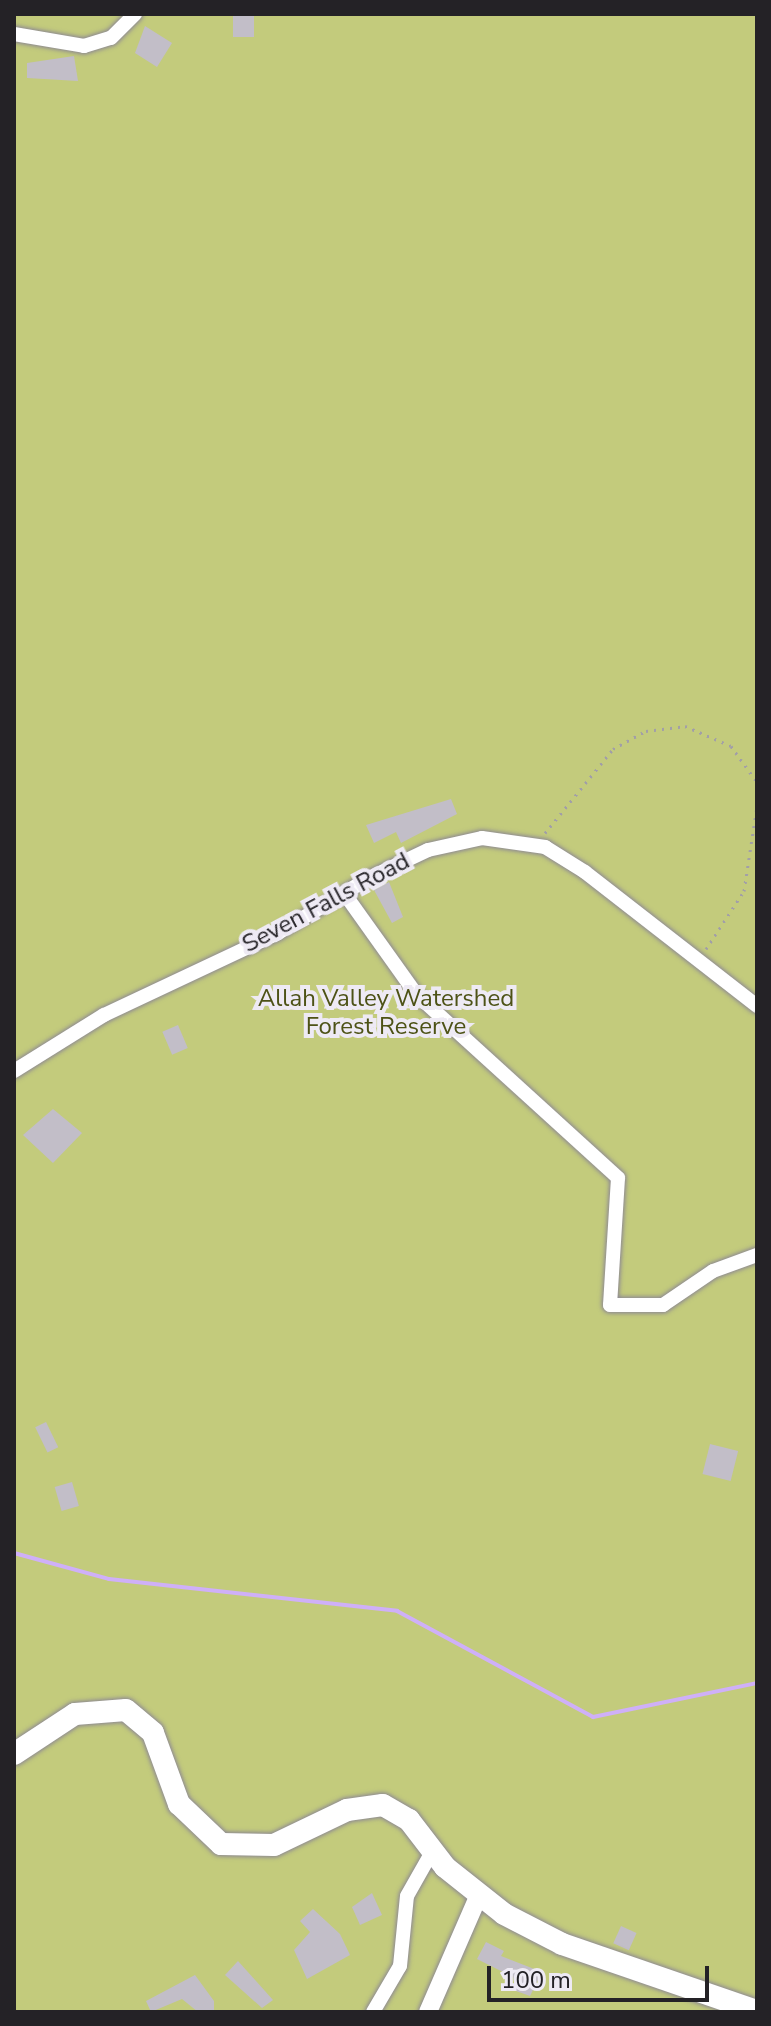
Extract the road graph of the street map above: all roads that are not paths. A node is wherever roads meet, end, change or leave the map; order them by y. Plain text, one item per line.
1 (135, 14) edge
2 (14, 34) edge
3 (344, 893) junction
4 (757, 1006) edge
5 (14, 1071) edge
6 (757, 1255) edge
7 (14, 1754) edge
8 (433, 1850) junction
9 (478, 1897) junction
10 (757, 2011) edge
11 (373, 2012) edge
12 (428, 2012) edge

1 - 2 street
3 - 4 street, Seven Falls Road
3 - 5 street, Seven Falls Road
3 - 6 street
7 - 8 main road
8 - 9 main road
8 - 11 street
9 - 10 main road
9 - 12 street

